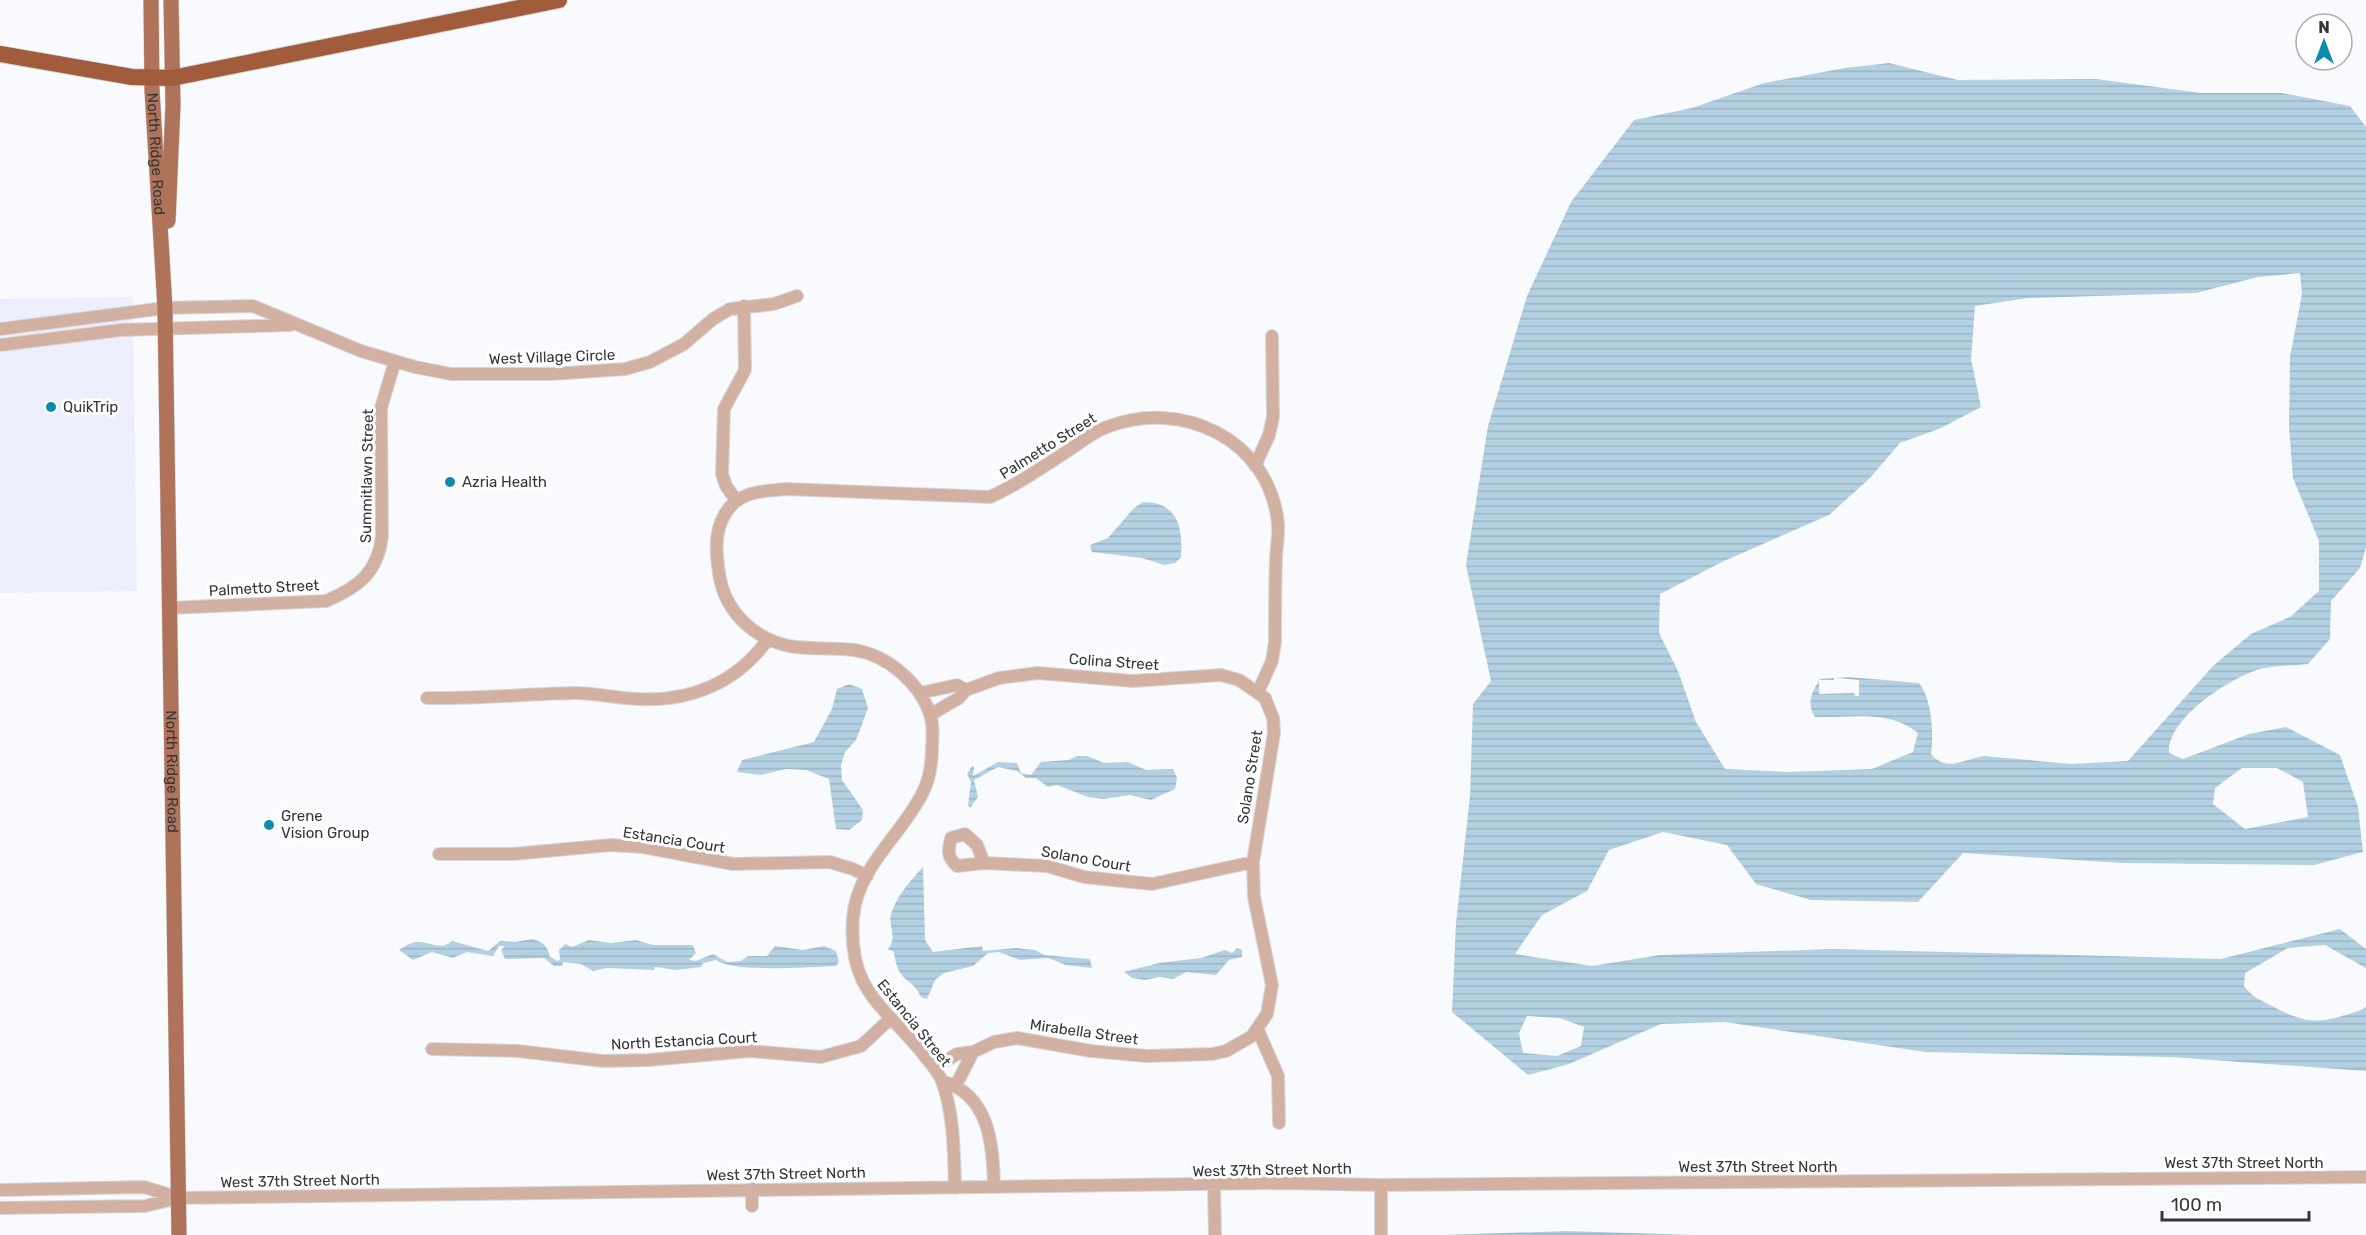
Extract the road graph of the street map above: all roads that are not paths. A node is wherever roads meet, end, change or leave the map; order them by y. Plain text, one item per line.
1 (150, 0) edge
2 (171, 0) edge
3 (559, 0) edge
4 (0, 54) edge
5 (152, 78) junction
6 (172, 78) junction
7 (797, 296) dead end
8 (744, 306) junction
9 (165, 308) junction
10 (297, 325) junction
11 (0, 329) edge
12 (165, 330) junction
13 (1272, 336) dead end
14 (0, 345) edge
15 (395, 361) junction
16 (1255, 466) junction
17 (736, 500) junction
18 (357, 584) joint
19 (169, 608) junction
20 (768, 639) junction
21 (966, 690) junction
22 (1258, 692) junction
23 (920, 693) junction
24 (427, 698) dead end
25 (930, 715) junction
26 (439, 854) dead end
27 (1253, 862) junction
28 (984, 863) dead end
29 (867, 876) junction
30 (890, 1019) junction
31 (1258, 1030) junction
32 (432, 1049) dead end
33 (973, 1052) junction
34 (934, 1068) junction
35 (942, 1081) junction
36 (956, 1085) junction
37 (1279, 1123) dead end
38 (2366, 1177) edge
39 (1381, 1185) junction
40 (1214, 1186) junction
41 (994, 1187) junction
42 (956, 1188) junction
43 (752, 1189) junction
44 (0, 1190) edge
45 (178, 1198) junction
46 (752, 1206) dead end
47 (0, 1208) edge
48 (178, 1235) edge
49 (1215, 1235) edge
50 (1380, 1235) edge

1 - 5 main road, North Ridge Road
2 - 6 main road, North Ridge Road
3 - 6 highway
4 - 5 highway
5 - 6 highway
5 - 9 main road, North Ridge Road
6 - 9 main road, North Ridge Road
7 - 8 street, West Village Circle
8 - 15 street, West Village Circle
8 - 17 street
9 - 10 street, West Village Circle
9 - 11 street, West Village Circle
9 - 12 main road, North Ridge Road
10 - 12 street, West Village Circle
10 - 15 street, West Village Circle
12 - 14 street, West Village Circle
12 - 19 main road, North Ridge Road
13 - 16 street
15 - 18 street, Summitlawn Street
16 - 17 street, Palmetto Street
16 - 22 street
17 - 20 street, Estancia Street
18 - 19 street, Palmetto Street
19 - 45 main road, North Ridge Road
20 - 23 street, Estancia Street
20 - 24 street
21 - 22 street, Colina Street
21 - 23 street, Colina Street
21 - 25 street, Colina Street
22 - 27 street, Solano Street
23 - 25 street, Estancia Street
25 - 29 street, Estancia Street
26 - 29 street, Estancia Court
27 - 28 street, Solano Court
27 - 31 street, Solano Street
29 - 30 street, Estancia Street
30 - 32 street, North Estancia Court
30 - 34 street, Estancia Street
31 - 33 street, Mirabella Street
31 - 37 street
33 - 34 street, Mirabella Street
33 - 36 street
34 - 35 street, Estancia Street
35 - 36 street, Estancia Street
35 - 42 street, Estancia Street
36 - 41 street, Estancia Street
38 - 39 street, West 37th Street North
39 - 40 street, West 37th Street North
39 - 50 street
40 - 41 street, West 37th Street North
40 - 49 street
41 - 42 street, West 37th Street North
42 - 43 street, West 37th Street North
43 - 45 street, West 37th Street North
43 - 46 street
44 - 45 street, West 37th Street North
45 - 47 street, West 37th Street North
45 - 48 main road, North Ridge Road

